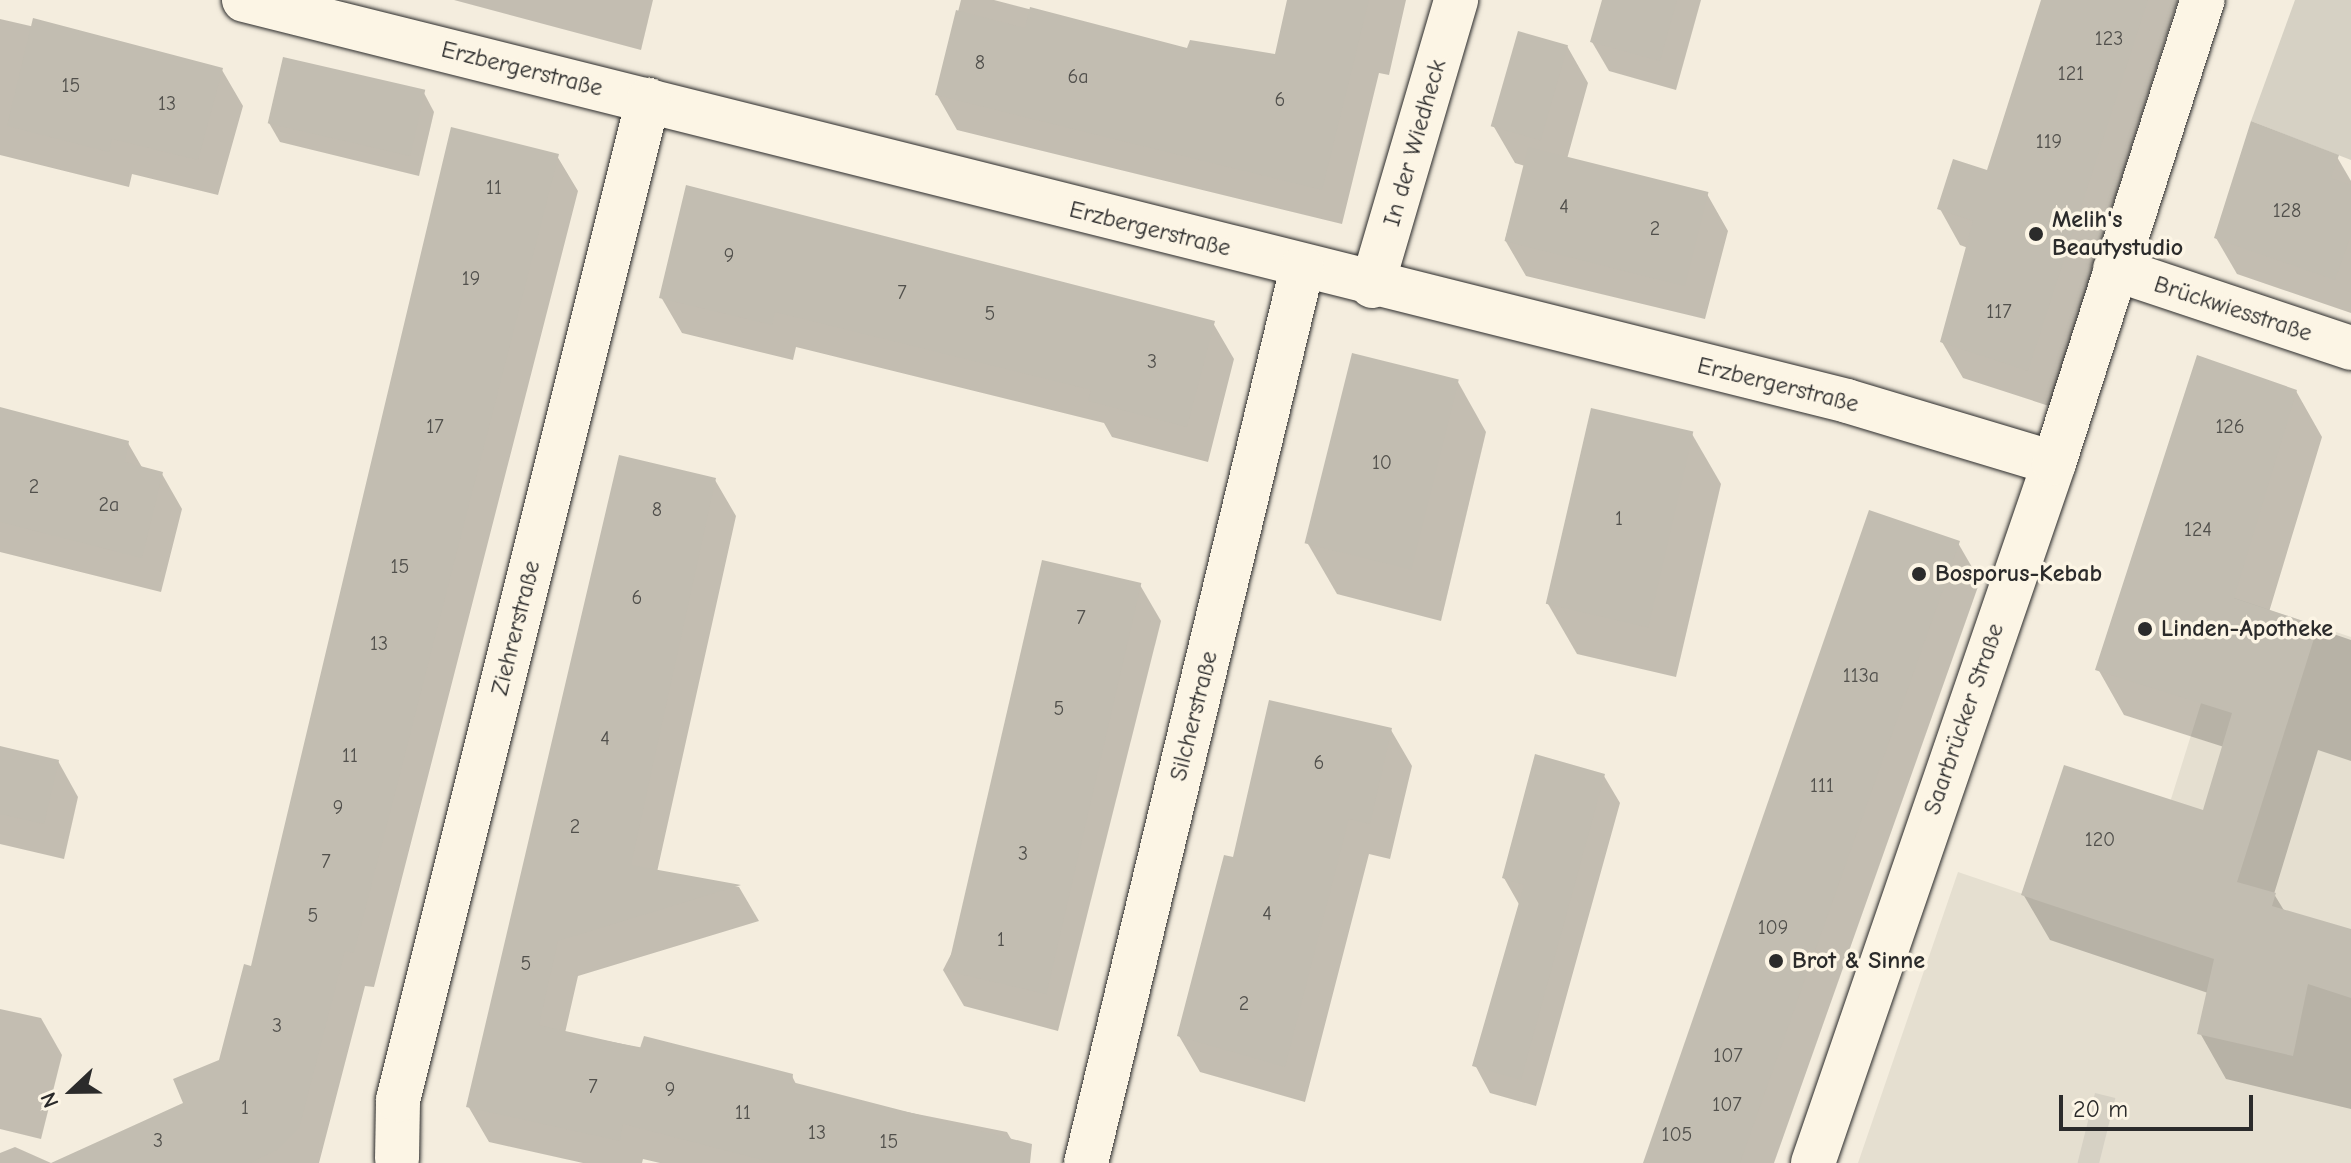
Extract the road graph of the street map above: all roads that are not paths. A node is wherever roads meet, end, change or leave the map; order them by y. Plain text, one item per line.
1 (244, 0) edge
2 (1456, 0) edge
3 (2203, 0) edge
4 (648, 100) junction
5 (1302, 268) junction
6 (2115, 269) junction
7 (1372, 286) junction
8 (2351, 348) edge
9 (2054, 463) junction
10 (401, 1162) edge
11 (1086, 1163) edge
12 (1813, 1163) edge

1 - 4 street, Erzbergerstraße
2 - 7 street, In der Wiedheck
3 - 6 street, Saarbrücker Straße
4 - 5 street, Erzbergerstraße
4 - 10 street, Ziehrerstraße
5 - 7 street, Erzbergerstraße
5 - 11 street, Silcherstraße
6 - 8 street, Brückwiesstraße
6 - 9 street, Saarbrücker Straße
7 - 9 street, Erzbergerstraße
9 - 12 street, Saarbrücker Straße

